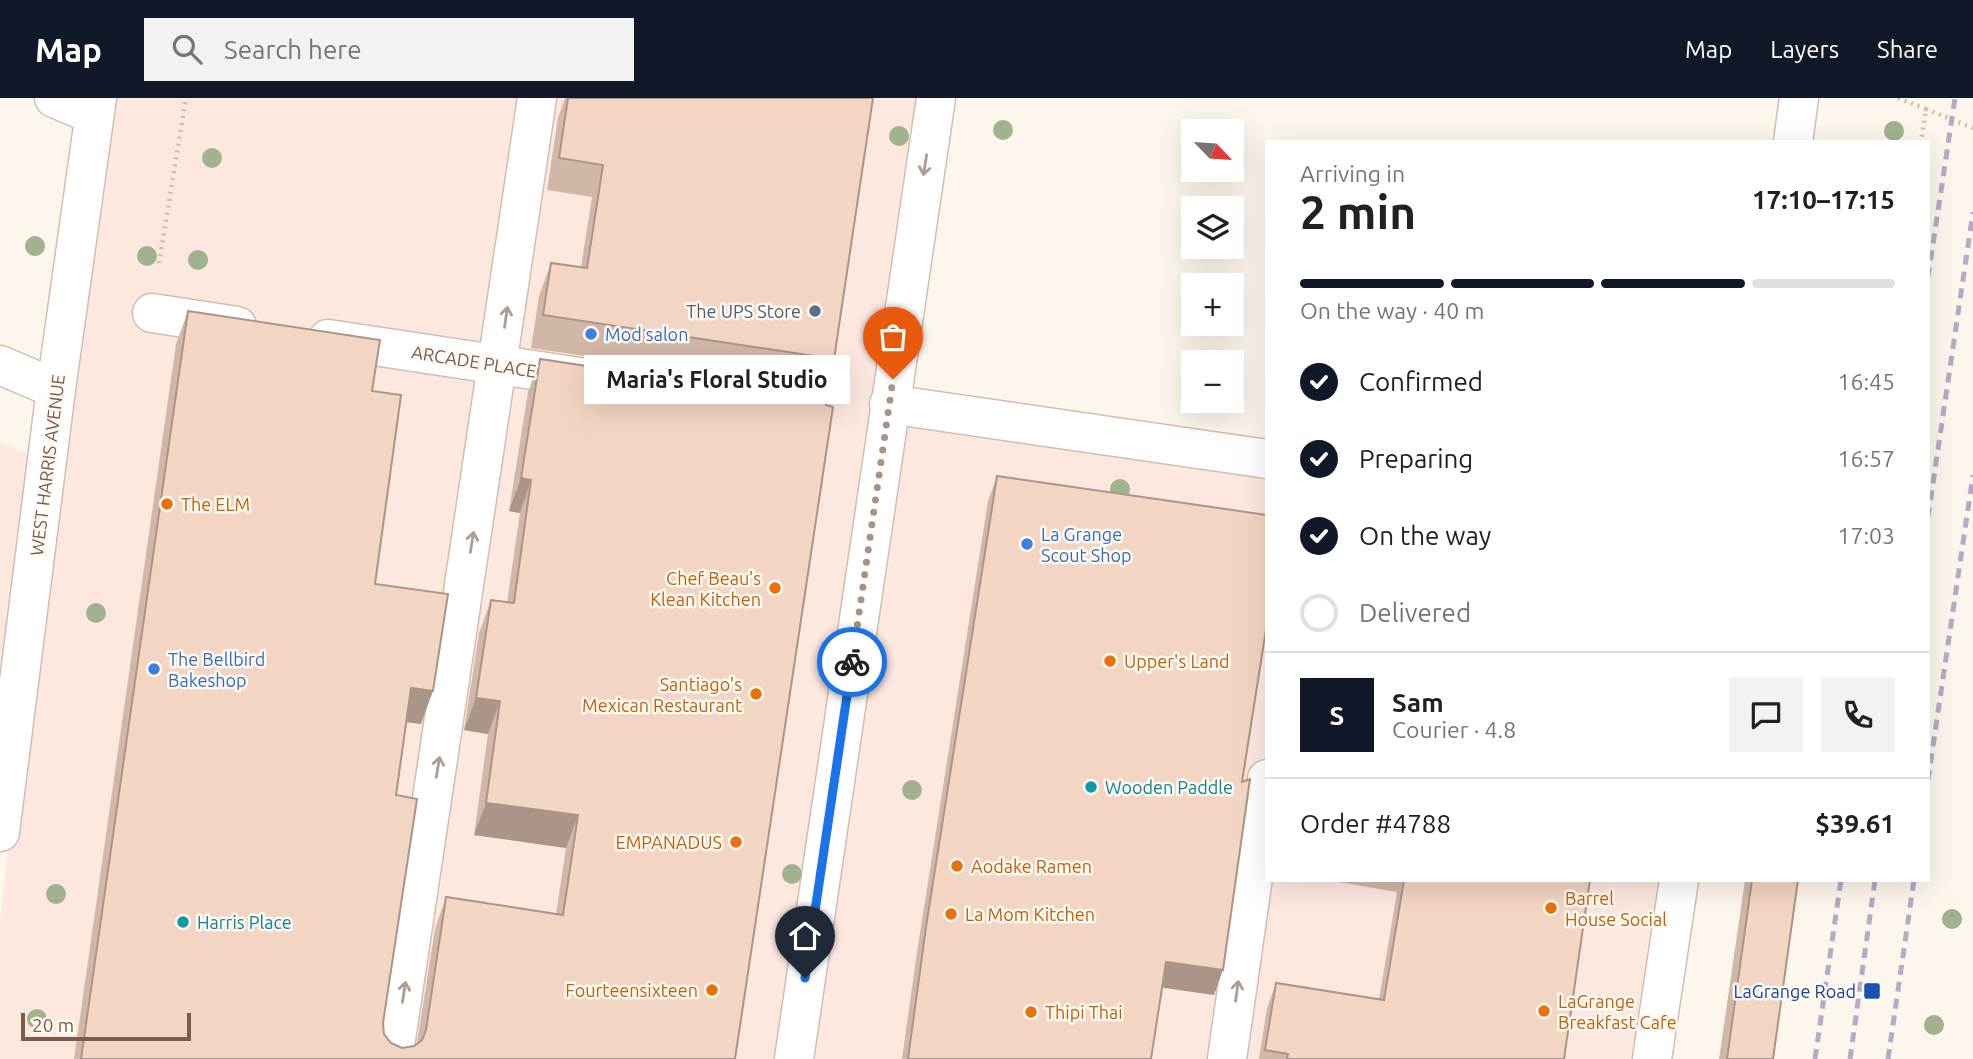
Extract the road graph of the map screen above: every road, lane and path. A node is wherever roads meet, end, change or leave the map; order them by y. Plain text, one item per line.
1 (54, 98) edge
2 (186, 98) edge
3 (537, 98) edge
4 (936, 98) edge
5 (1799, 98) edge
6 (1898, 98) edge
7 (96, 106) edge
8 (1926, 109) junction
9 (1973, 128) edge
10 (1793, 140) edge
11 (1921, 140) edge
12 (152, 313) joint
13 (0, 365) edge
14 (498, 365) junction
15 (619, 383) edge
16 (56, 388) junction
17 (889, 404) junction
18 (1265, 459) edge
19 (11, 653) edge
20 (1265, 793) edge
21 (0, 832) edge
22 (1679, 882) edge
23 (393, 1059) edge
24 (794, 1059) edge
25 (1227, 1059) edge
26 (1652, 1059) edge

1 - 7 street
2 - 12 path
14 -> 3 street
4 -> 17 street
5 - 10 street
6 - 8 path
7 - 16 street, WEST HARRIS AVENUE
8 - 9 path
8 - 11 path
12 - 14 street, ARCADE PLACE
13 - 16 street
14 - 15 street, ARCADE PLACE
23 -> 14 street
16 - 19 street, WEST HARRIS AVENUE
17 - 18 street
17 - 24 street
19 - 21 street, WEST HARRIS AVENUE
25 -> 20 street
22 - 26 street

